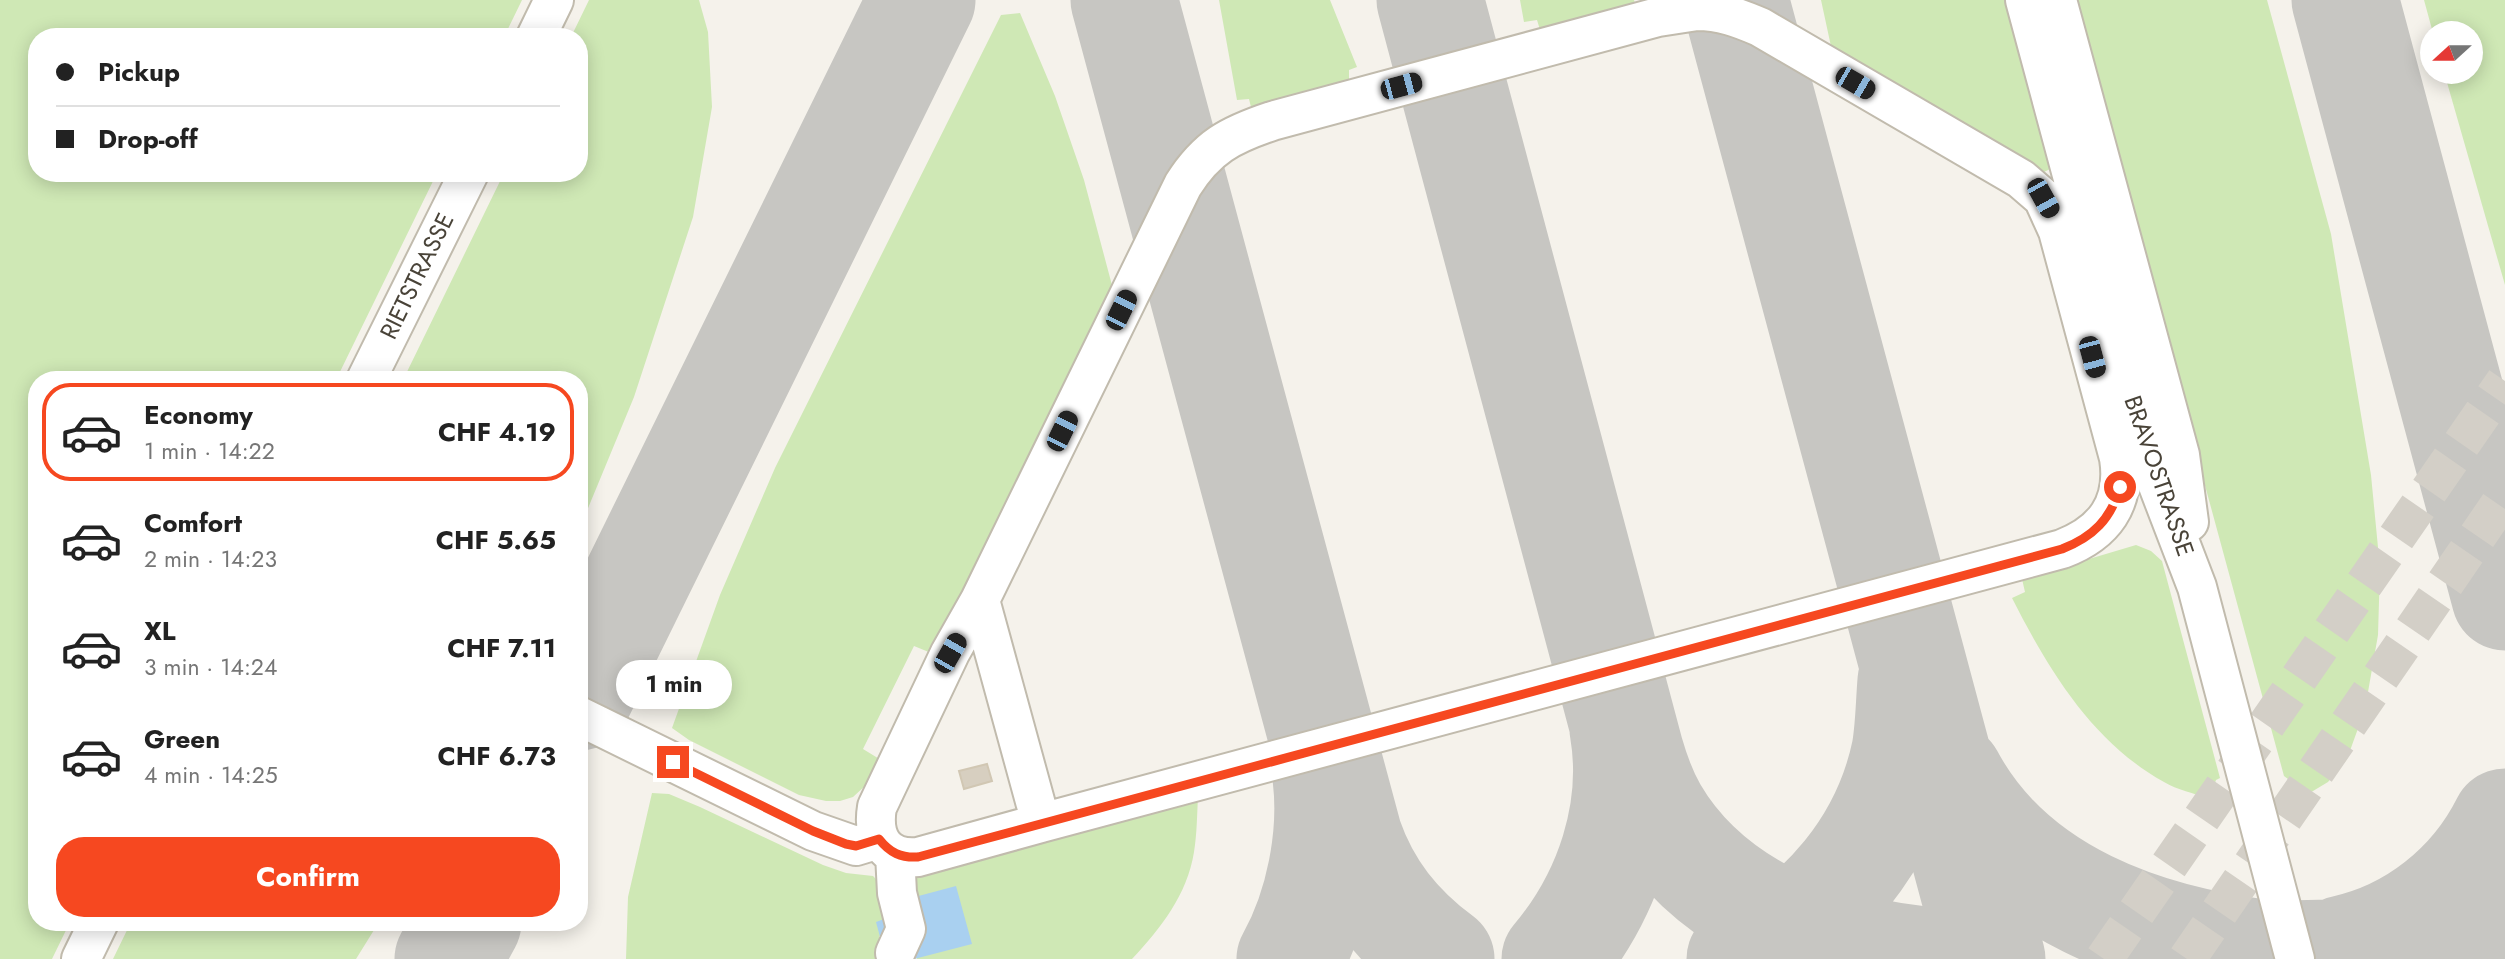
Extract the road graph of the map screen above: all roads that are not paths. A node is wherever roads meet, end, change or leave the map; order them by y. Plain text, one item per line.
1 (554, 0) edge
2 (2025, 0) edge
3 (2057, 0) edge
4 (540, 28) edge
5 (465, 182) edge
6 (370, 371) edge
7 (2197, 587) junction
8 (980, 600) junction
9 (588, 720) edge
10 (1041, 823) junction
11 (887, 847) junction
12 (95, 931) edge
13 (895, 953) dead end
14 (81, 959) edge
15 (2295, 959) edge

1 - 4 lane
2 - 7 lane, BRAVOSTRASSE
3 - 7 lane, BRAVOSTRASSE
5 - 6 lane, RIETSTRASSE
7 - 15 lane, BRAVOSTRASSE
8 - 10 lane
8 - 10 lane
8 - 11 lane
9 - 11 lane
10 - 11 lane
11 - 13 lane
12 - 14 lane

